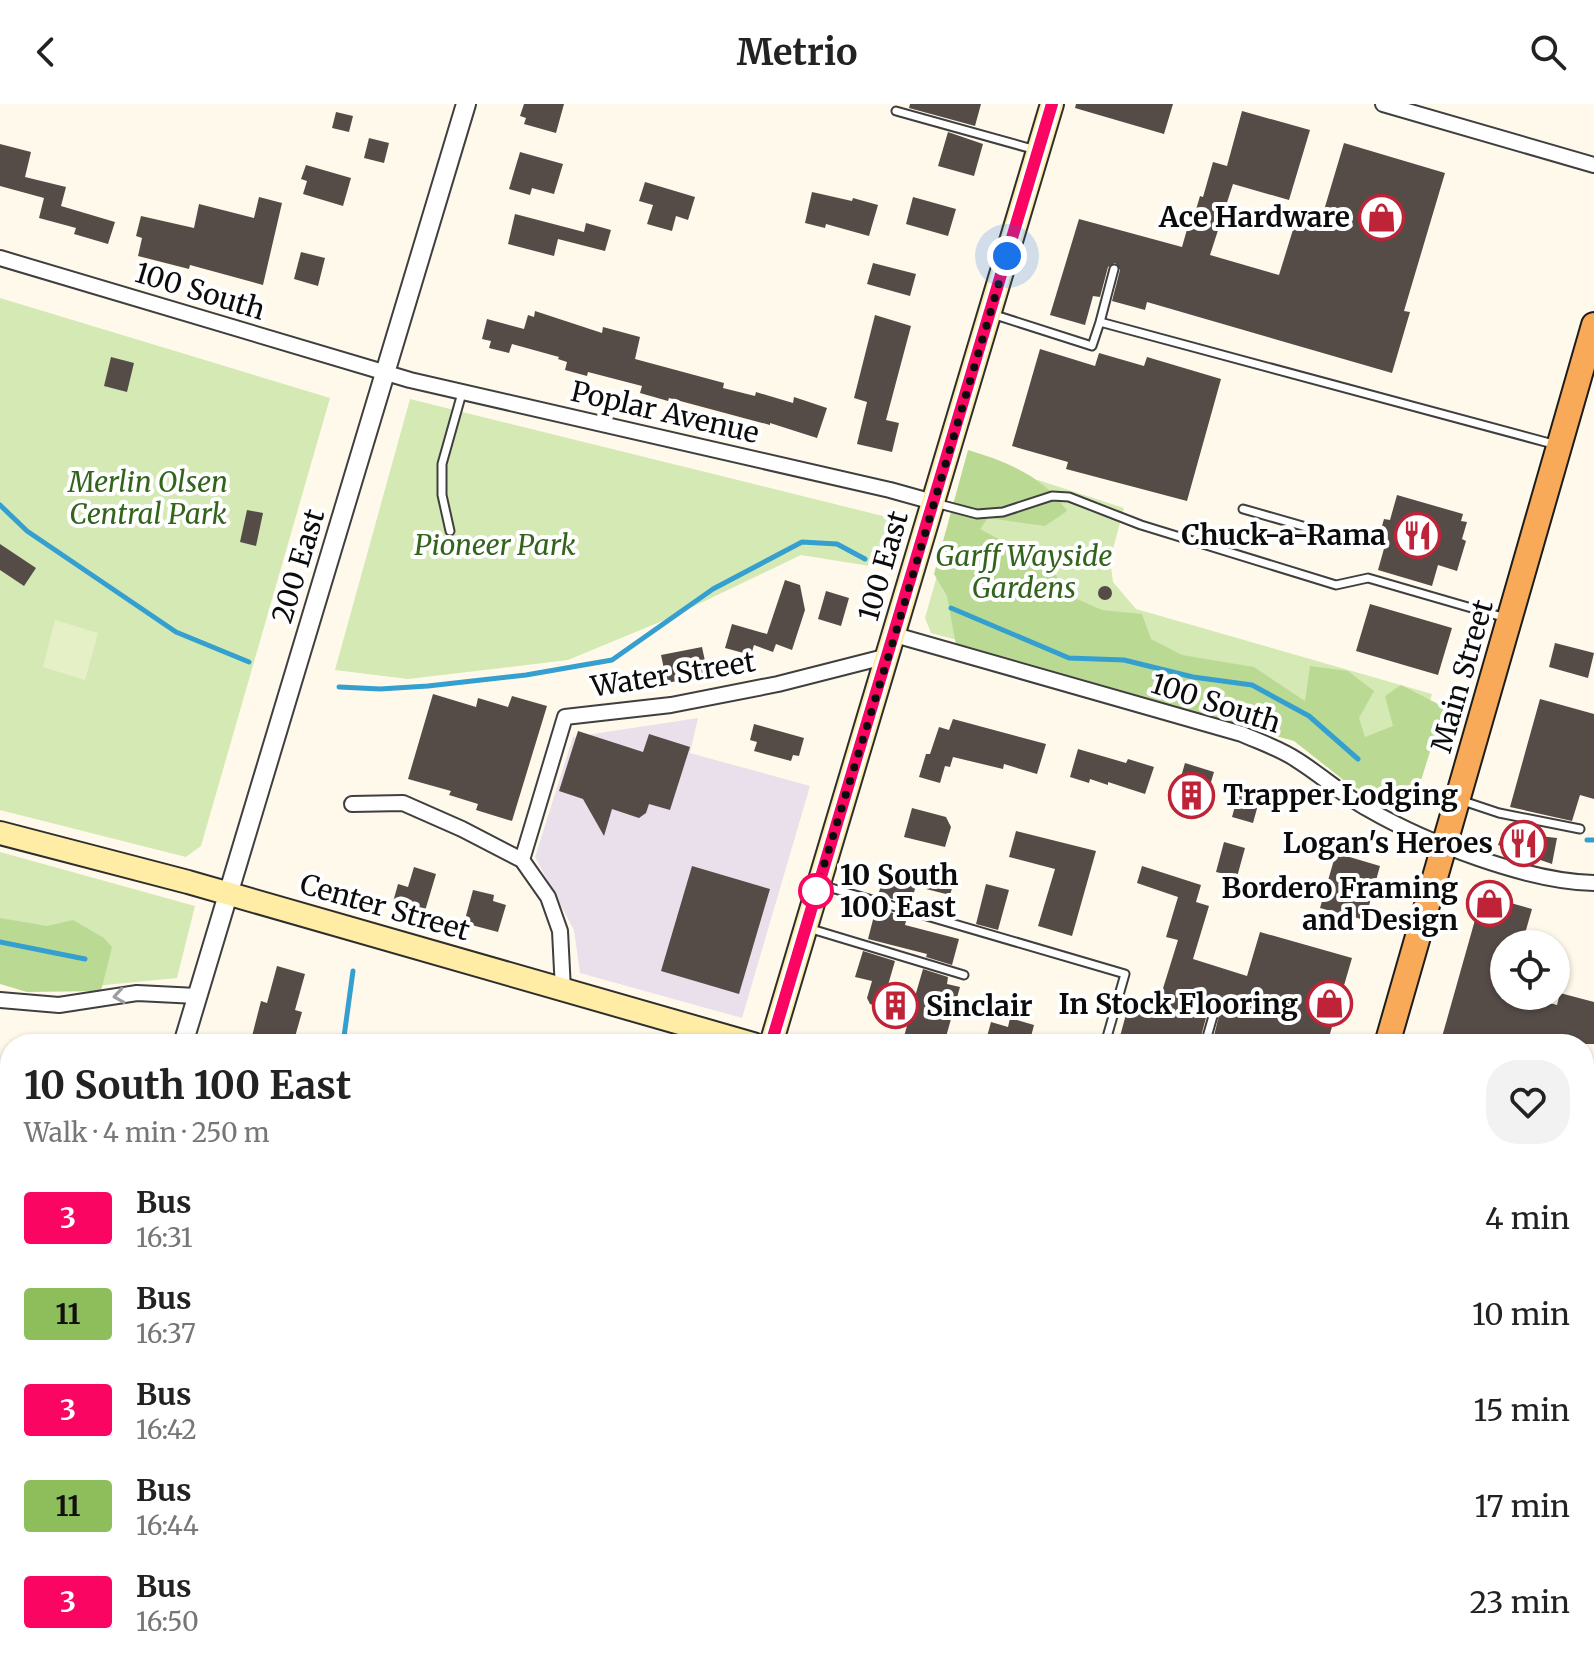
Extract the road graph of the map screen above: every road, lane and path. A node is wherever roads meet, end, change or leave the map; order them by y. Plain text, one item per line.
1 (466, 104) edge
2 (1052, 104) edge
3 (1383, 104) edge
4 (896, 111) dead end
5 (1038, 151) junction
6 (1594, 165) edge
7 (0, 258) edge
8 (1114, 269) dead end
9 (989, 314) junction
10 (1100, 322) junction
11 (1594, 325) edge
12 (386, 374) junction
13 (462, 392) junction
14 (1559, 446) junction
15 (1243, 509) dead end
16 (931, 510) junction
17 (450, 531) dead end
18 (1348, 539) dead end
19 (1510, 619) junction
20 (895, 635) junction
21 (1458, 799) junction
22 (352, 804) dead end
23 (1580, 829) dead end
24 (0, 833) edge
25 (1445, 845) junction
26 (522, 860) junction
27 (1594, 883) edge
28 (818, 884) junction
29 (228, 893) junction
30 (805, 927) junction
31 (964, 975) dead end
32 (563, 990) junction
33 (197, 996) junction
34 (0, 1000) edge
35 (1213, 1016) dead end
36 (186, 1034) edge
37 (718, 1034) edge
38 (774, 1034) edge
39 (1108, 1034) edge
40 (1208, 1034) edge
41 (1390, 1034) edge

1 - 12 street, 200 East
2 - 5 main road, 100 East
3 - 6 street
4 - 5 lane
5 - 9 main road, 100 East
7 - 12 street, 100 South
8 - 10 lane
9 - 10 lane
9 - 16 main road, 100 East
10 - 14 lane
11 - 14 highway, Main Street
12 - 13 street, Poplar Avenue
12 - 29 street, 200 East
13 - 16 street, Poplar Avenue
13 - 17 lane
14 - 19 highway, Main Street
15 - 18 lane
16 - 19 lane
16 - 20 main road, 100 East
19 - 21 highway, Main Street
20 - 25 street, 100 South
20 - 26 street, Water Street
20 - 28 main road, 100 East
21 - 23 lane
21 - 25 highway, Main Street
22 - 26 street
24 - 29 main road, Center Street
25 - 27 street, 100 South
25 - 41 highway, Main Street
26 - 32 street
28 - 30 main road, 100 East
28 - 39 lane
29 - 32 main road, Center Street
29 - 33 street, 200 East
30 - 31 lane
30 - 38 main road, 100 East
32 - 37 main road, Center Street
33 -> 34 street
33 - 36 street, 200 East
35 - 40 lane

